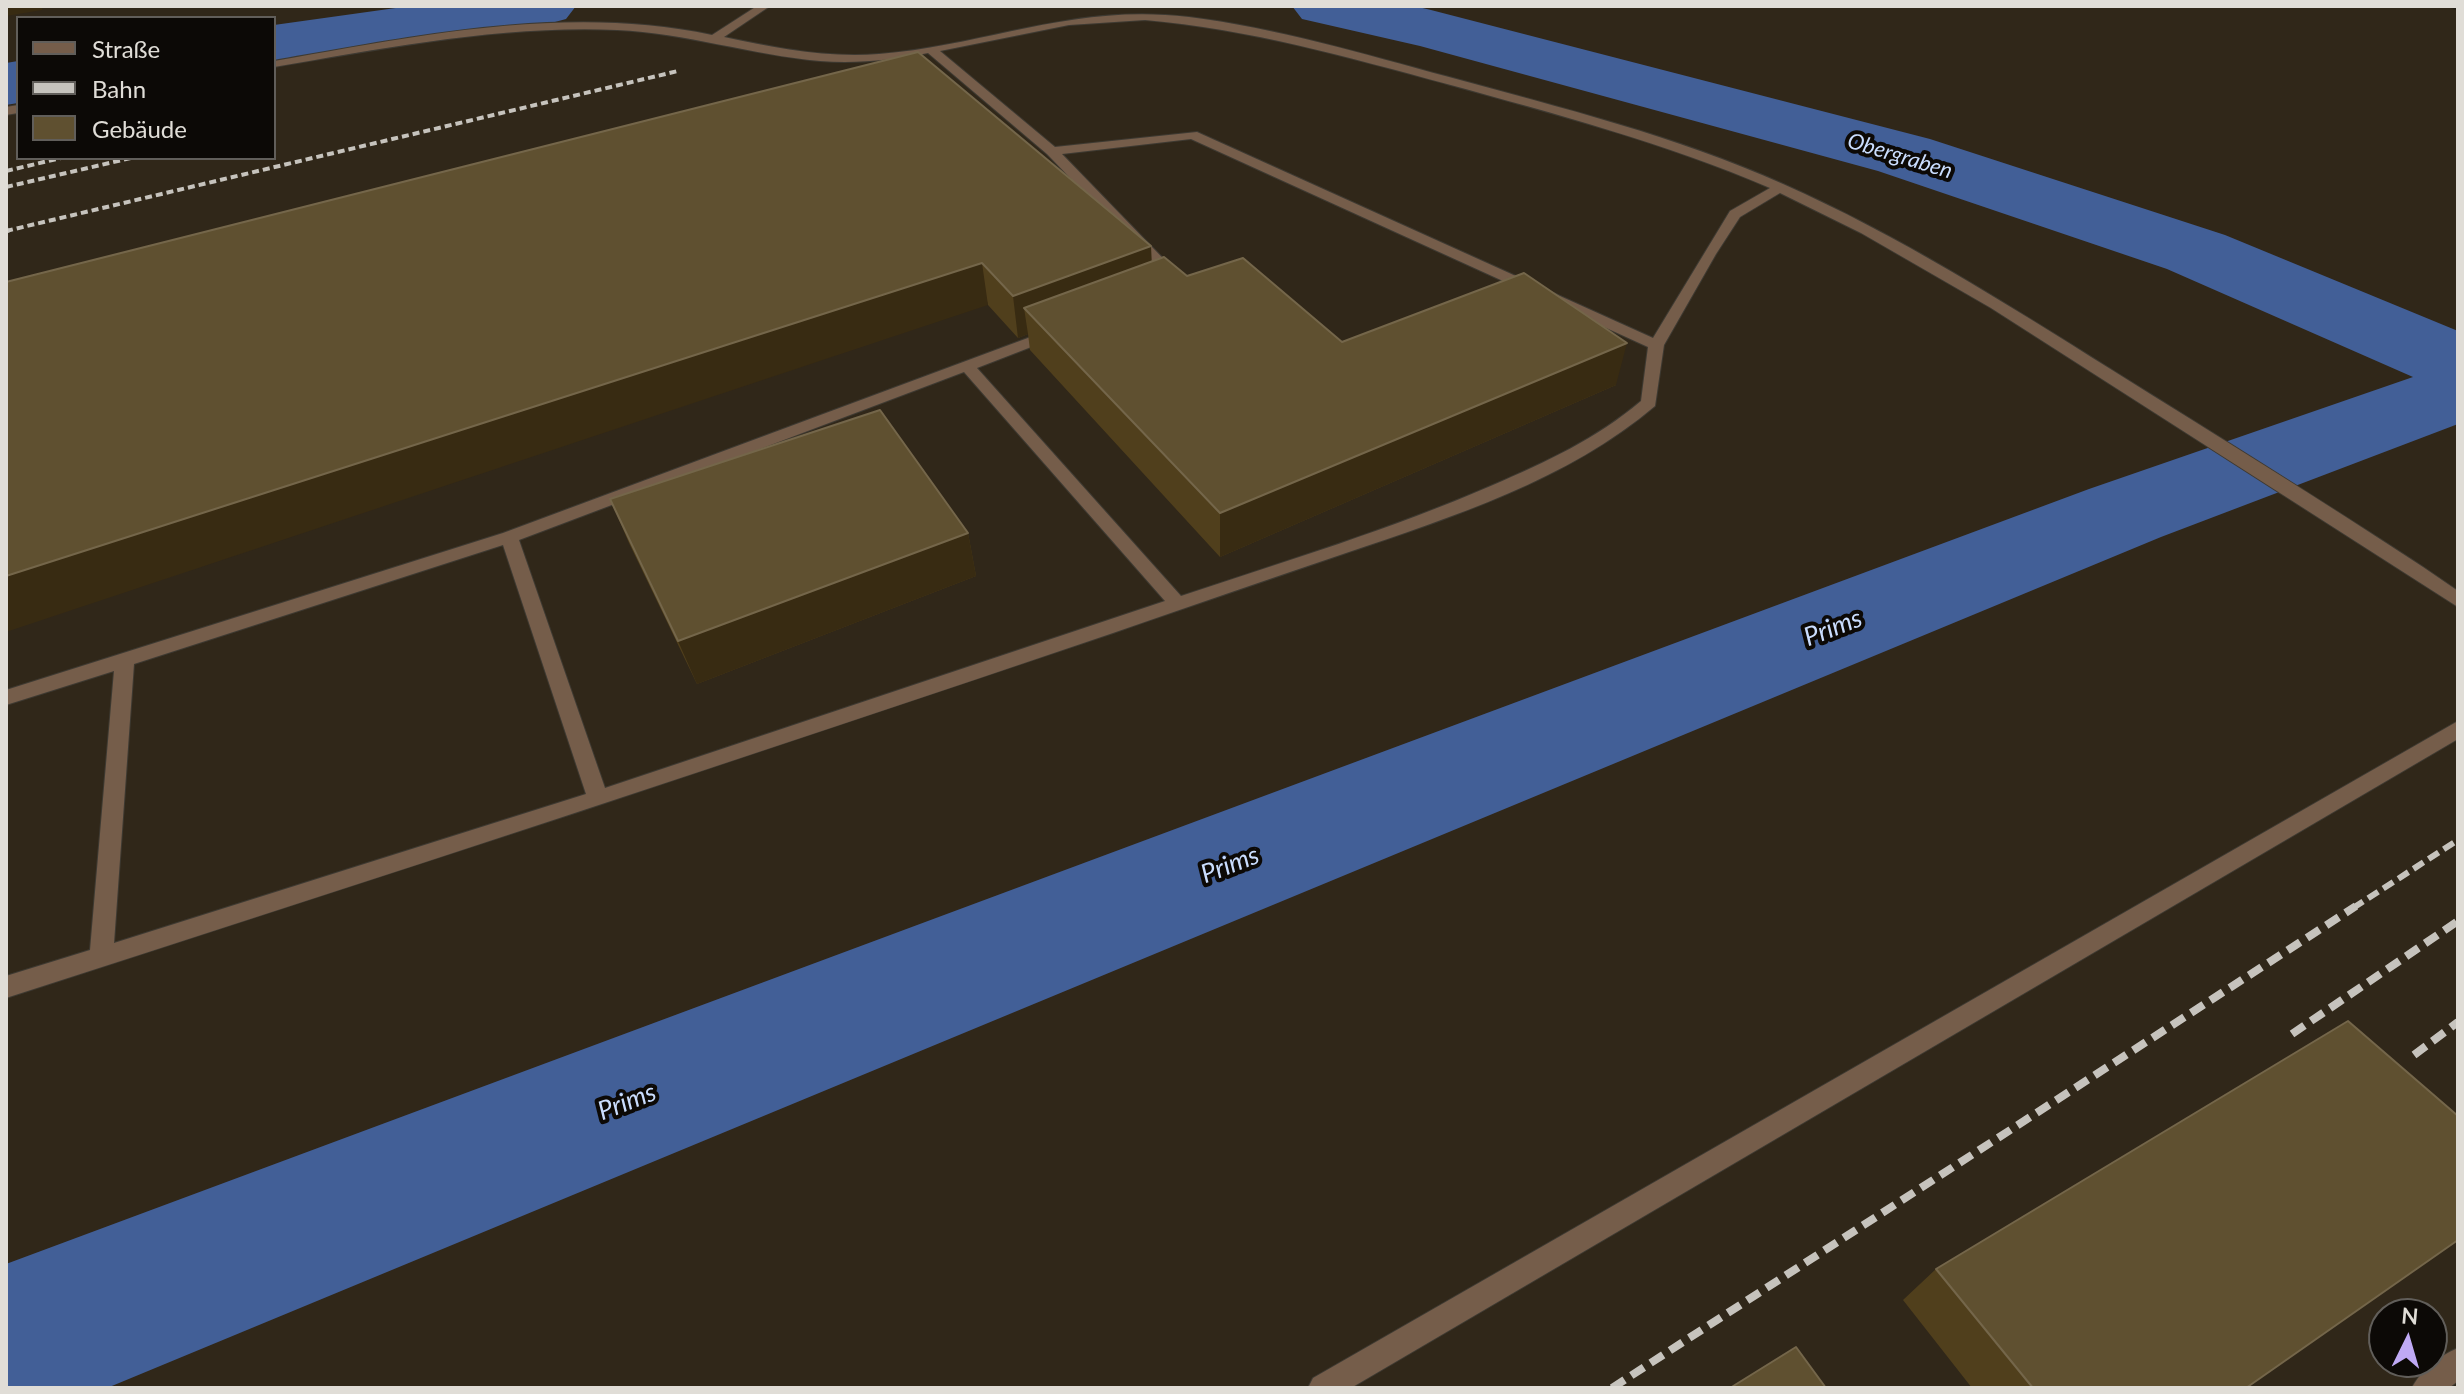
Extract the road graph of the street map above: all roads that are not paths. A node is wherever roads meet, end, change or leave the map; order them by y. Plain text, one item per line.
1 (765, 6) edge
2 (713, 39) junction
3 (930, 49) junction
4 (276, 64) edge
5 (1052, 151) junction
6 (1780, 187) junction
7 (1168, 290) edge
8 (1068, 328) edge
9 (1656, 345) junction
10 (967, 366) junction
11 (509, 537) junction
12 (2458, 600) edge
13 (1179, 605) junction
14 (125, 660) junction
15 (6, 698) edge
16 (2458, 729) edge
17 (598, 799) junction
18 (101, 955) junction
19 (6, 987) edge
20 (2458, 1362) edge
21 (1323, 1388) edge
22 (2427, 1388) edge

1 - 2 street
2 - 3 street
2 - 4 street
3 - 5 street
3 - 6 street
5 - 7 street
5 - 9 street
6 - 9 street
6 - 12 street
8 - 10 street
9 - 13 street
10 - 11 street
10 - 13 street
11 - 14 street
11 - 17 street
13 - 17 street
14 - 15 street
14 - 18 street
16 - 21 street
17 - 18 street
18 - 19 street
20 - 22 street

